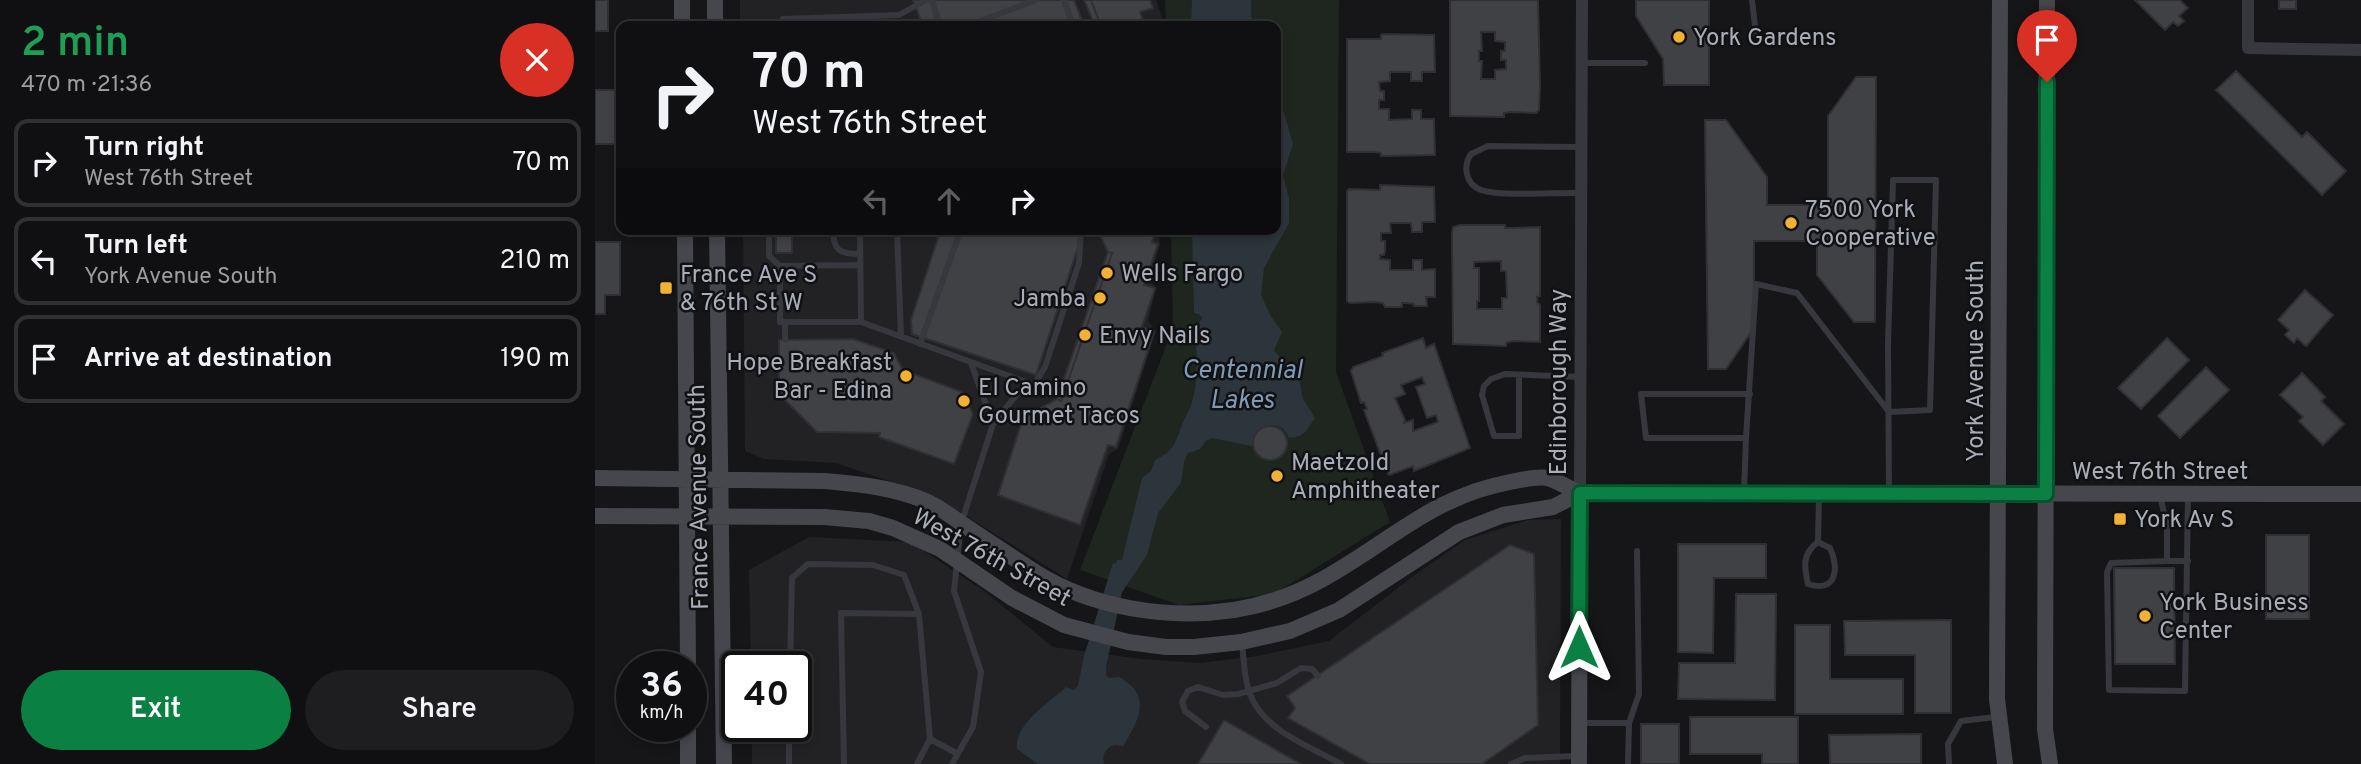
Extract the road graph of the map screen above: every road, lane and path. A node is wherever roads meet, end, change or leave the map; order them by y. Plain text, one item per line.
1 (682, 0) edge
2 (715, 0) edge
3 (926, 0) edge
4 (932, 0) edge
5 (1036, 0) edge
6 (1063, 0) edge
7 (1582, 0) edge
8 (1752, 0) edge
9 (2000, 0) edge
10 (2047, 0) edge
11 (2248, 0) edge
12 (783, 19) dead end
13 (683, 21) edge
14 (715, 21) edge
15 (938, 21) edge
16 (980, 21) edge
17 (1071, 21) edge
18 (1756, 35) dead end
19 (2361, 50) edge
20 (1582, 63) junction
21 (1645, 63) dead end
22 (1581, 147) junction
23 (1580, 193) junction
24 (685, 235) edge
25 (717, 235) edge
26 (769, 235) edge
27 (833, 235) edge
28 (860, 235) edge
29 (897, 235) edge
30 (959, 235) edge
31 (1081, 235) edge
32 (860, 254) junction
33 (860, 265) junction
34 (780, 266) junction
35 (785, 322) junction
36 (861, 322) junction
37 (901, 336) junction
38 (785, 340) dead end
39 (920, 344) junction
40 (971, 363) junction
41 (1519, 376) junction
42 (1580, 377) junction
43 (1034, 386) junction
44 (1750, 394) junction
45 (1889, 412) junction
46 (993, 424) junction
47 (1746, 438) junction
48 (595, 478) edge
49 (687, 480) junction
50 (720, 481) junction
51 (1580, 493) junction
52 (1744, 494) junction
53 (1819, 494) junction
54 (1889, 494) junction
55 (1997, 494) junction
56 (2046, 494) junction
57 (2159, 494) junction
58 (2188, 494) junction
59 (2361, 494) edge
60 (595, 516) edge
61 (687, 516) junction
62 (721, 516) junction
63 (961, 524) junction
64 (1818, 542) junction
65 (1637, 551) dead end
66 (958, 561) junction
67 (2167, 561) junction
68 (2188, 561) junction
69 (919, 614) junction
70 (1241, 642) junction
71 (688, 651) edge
72 (790, 651) edge
73 (1318, 676) dead end
74 (1249, 692) junction
75 (1999, 717) junction
76 (1579, 723) junction
77 (1629, 723) junction
78 (1206, 727) dead end
79 (930, 739) junction
80 (688, 742) edge
81 (789, 742) edge
82 (958, 754) junction
83 (1579, 760) edge
84 (688, 764) edge
85 (724, 764) edge
86 (789, 764) edge
87 (844, 764) edge
88 (916, 764) edge
89 (952, 764) edge
90 (1341, 764) edge
91 (1511, 764) edge
92 (1628, 764) edge
93 (1949, 764) edge
94 (2005, 764) edge
95 (2050, 764) edge

1 - 13 street
2 - 14 street
3 - 12 lane
4 - 15 lane
5 - 16 lane
6 - 17 lane
7 - 20 street, Edinborough Way
8 - 18 lane
9 - 55 street, York Avenue South
10 - 56 street
11 - 19 street
20 - 21 lane
20 - 22 street, Edinborough Way
22 - 23 street, Edinborough Way
22 - 23 lane
23 - 42 street, Edinborough Way
24 - 49 street, France Avenue South
25 - 50 street, France Avenue South
26 - 34 lane
27 - 32 lane
28 - 32 lane
29 - 37 lane
30 - 39 lane
31 - 43 lane
32 - 33 lane
33 - 34 lane
33 - 36 lane
34 - 35 lane
35 - 36 lane
35 - 38 lane
36 - 37 lane
37 - 39 lane
39 - 40 lane
40 - 43 lane
40 - 46 lane
41 - 41 lane
41 - 42 lane
42 - 51 street, Edinborough Way
43 - 46 lane
44 - 45 lane
44 - 47 lane
44 - 47 lane
45 - 45 lane
45 - 54 lane
46 - 63 lane
47 - 52 lane
48 - 49 street, West 76th Street
49 - 50 street, West 76th Street
49 - 61 street, France Avenue South
50 - 62 street, France Avenue South
50 - 63 street, West 76th Street
51 - 52 street, West 76th Street
51 - 63 street, West 76th Street
51 - 70 street, West 76th Street
51 - 76 street, Edinborough Way
52 - 53 street, West 76th Street
53 - 54 street, West 76th Street
53 - 64 lane
54 - 55 street, West 76th Street
55 - 56 street, West 76th Street
55 - 75 street, York Avenue South
56 - 57 street, West 76th Street
56 - 95 street
57 - 58 street, West 76th Street
57 - 67 lane
58 - 59 street, West 76th Street
58 - 68 lane
60 - 61 street, West 76th Street
61 - 62 street, West 76th Street
61 - 71 street, France Avenue South
62 - 66 street, West 76th Street
62 - 85 street, France Avenue South
63 - 66 lane
64 - 64 lane
65 - 77 lane
66 - 70 street, West 76th Street
66 - 82 lane
67 - 68 lane
67 - 68 lane
69 - 72 lane
69 - 79 lane
69 - 87 lane
70 - 74 lane
73 - 74 lane
74 - 78 lane
74 - 90 lane
75 - 93 lane
75 - 94 street, York Avenue South
76 - 77 lane
76 - 83 street, Edinborough Way
77 - 92 lane
79 - 82 lane
79 - 88 lane
80 - 84 street
81 - 86 lane
82 - 89 lane
83 - 91 lane

